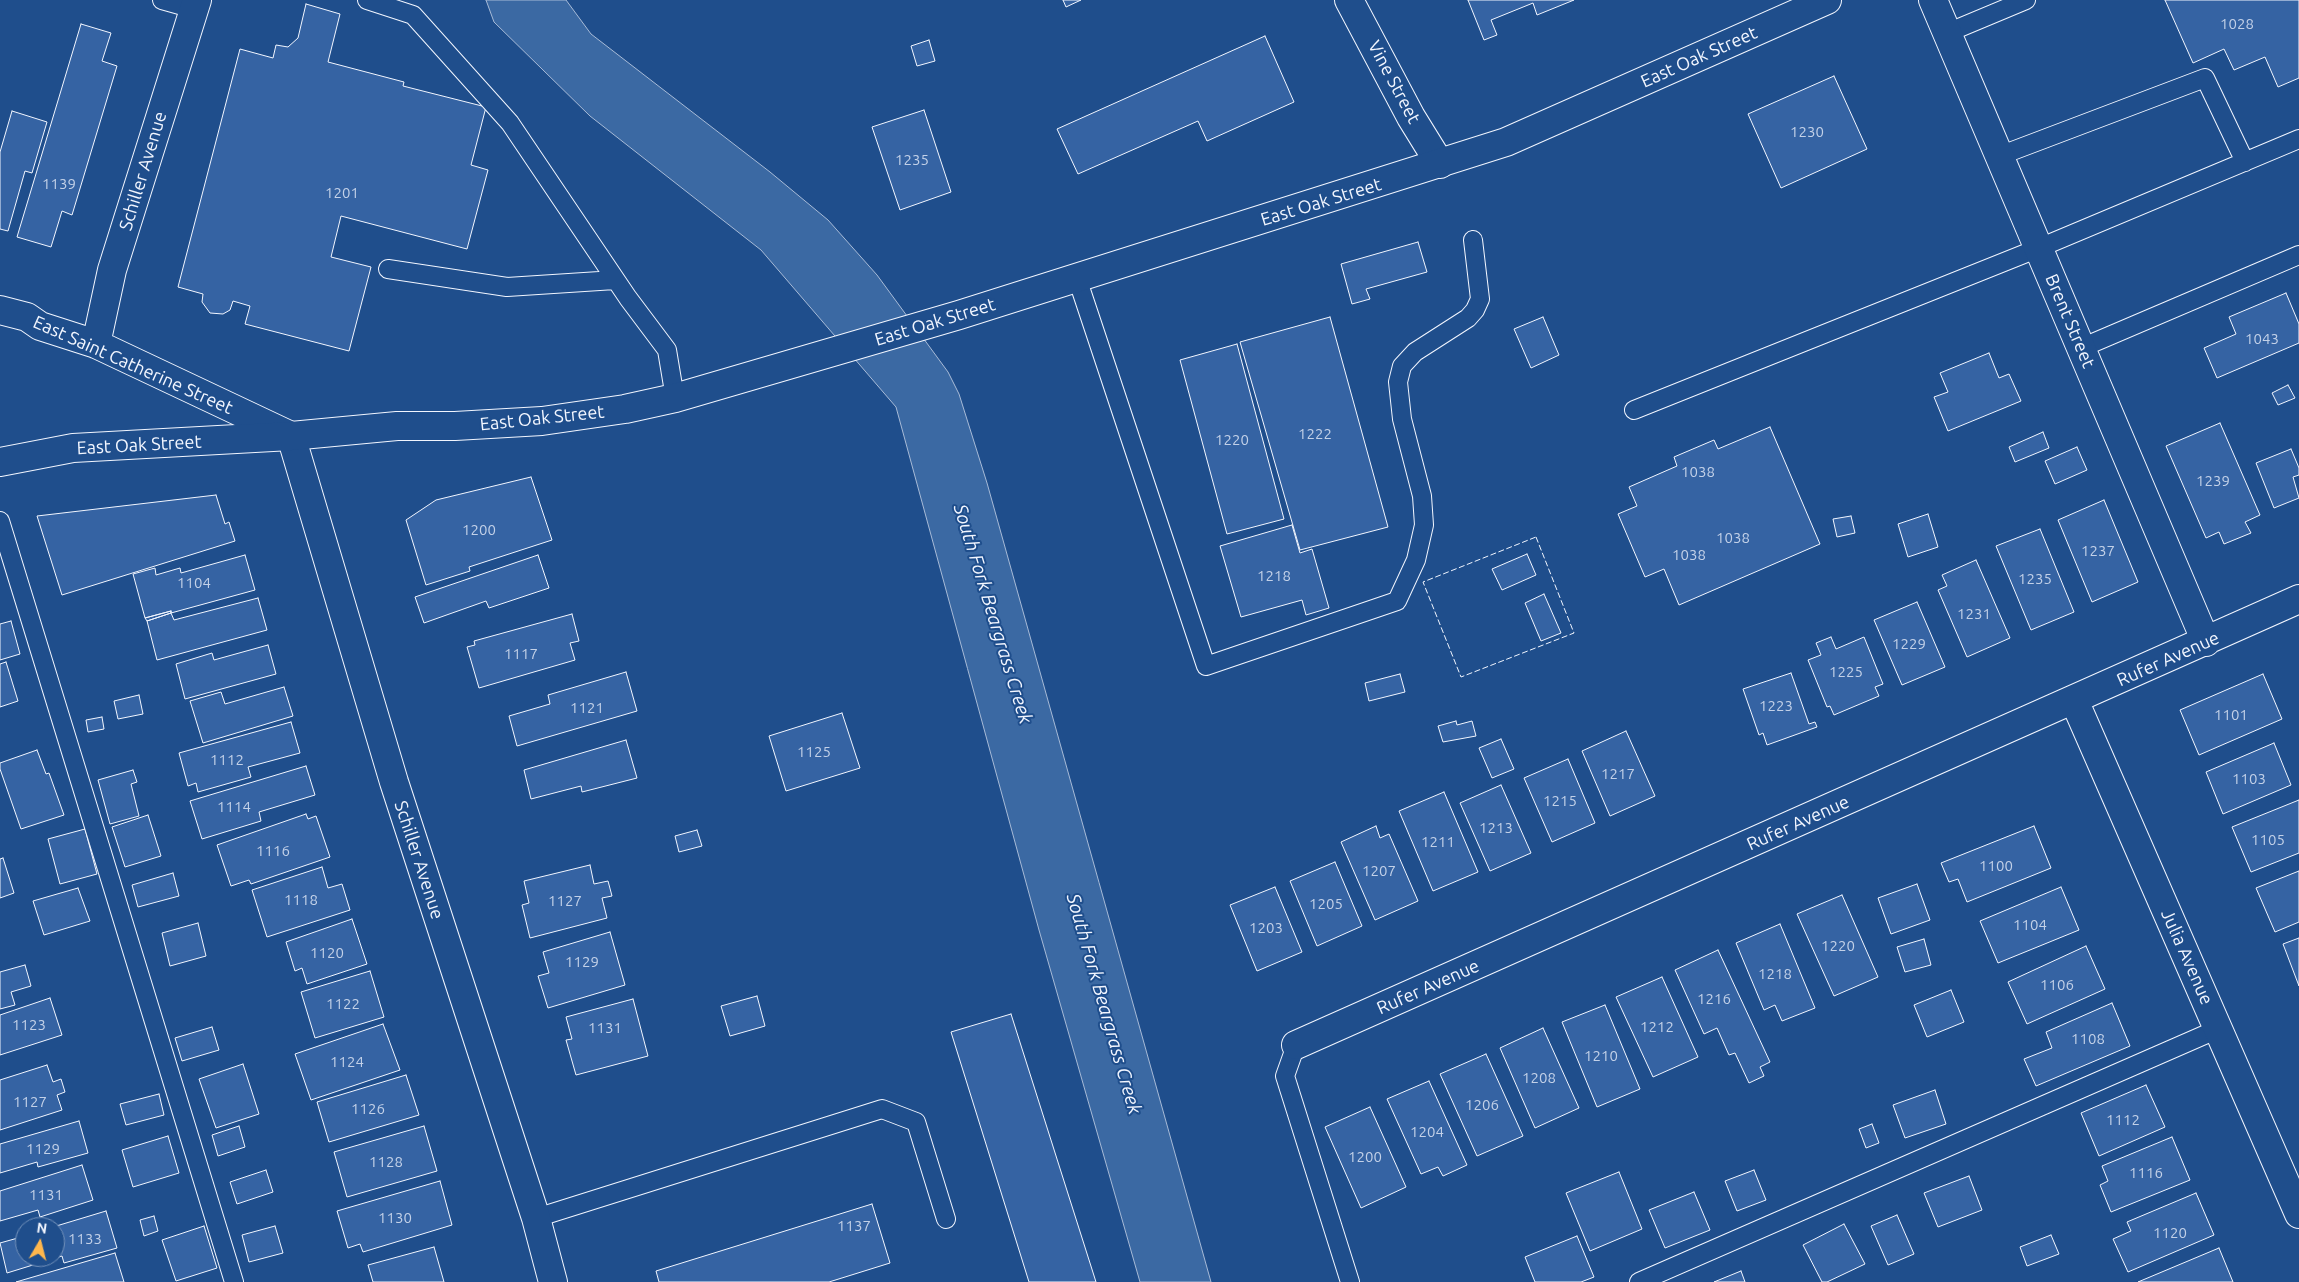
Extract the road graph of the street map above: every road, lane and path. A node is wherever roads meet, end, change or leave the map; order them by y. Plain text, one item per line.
1 (162, 0) edge
2 (367, 0) edge
3 (1348, 0) edge
4 (1827, 0) edge
5 (1933, 0) edge
6 (2026, 0) edge
7 (195, 4) edge
8 (1947, 33) junction
9 (2299, 139) edge
10 (1999, 156) junction
11 (2245, 162) junction
12 (1440, 164) junction
13 (1473, 240) dead end
14 (2039, 248) junction
15 (2299, 255) edge
16 (388, 269) dead end
17 (1077, 278) junction
18 (615, 280) junction
19 (0, 310) edge
20 (96, 344) junction
21 (2081, 348) junction
22 (675, 398) junction
23 (1634, 410) dead end
24 (291, 436) junction
25 (0, 462) edge
26 (0, 521) edge
27 (2299, 599) edge
28 (2206, 642) junction
29 (2074, 700) junction
30 (2218, 1029) junction
31 (1296, 1045) joint
32 (2299, 1214) edge
33 (536, 1218) junction
34 (946, 1219) dead end
35 (234, 1282) edge
36 (553, 1282) edge
37 (1350, 1282) edge
38 (1640, 1282) edge

1 - 7 lane
2 - 18 lane
3 - 12 street, Vine Street
4 - 12 street, East Oak Street
5 - 8 street, Brent Street
6 - 8 lane
7 - 20 street, Schiller Avenue
8 - 10 street, Brent Street
9 - 11 lane
10 - 11 lane
10 - 14 street, Brent Street
11 - 14 lane
12 - 17 street, East Oak Street
13 - 17 lane
14 - 21 street, Brent Street
14 - 23 lane
15 - 21 lane
16 - 18 lane
17 - 22 street, East Oak Street
18 - 22 lane
19 - 20 street, East Saint Catherine Street
20 - 24 street, East Saint Catherine Street
21 - 28 street, Brent Street
22 - 24 street, East Oak Street
24 - 25 street, East Oak Street
24 - 33 street, Schiller Avenue
26 - 35 lane
27 - 28 street, Rufer Avenue
28 - 29 street, Rufer Avenue
29 - 30 street, Julia Avenue
29 - 31 street, Rufer Avenue
30 - 32 street, Julia Avenue
30 - 38 lane
31 - 37 lane
33 - 34 lane
33 - 36 street, Schiller Avenue

